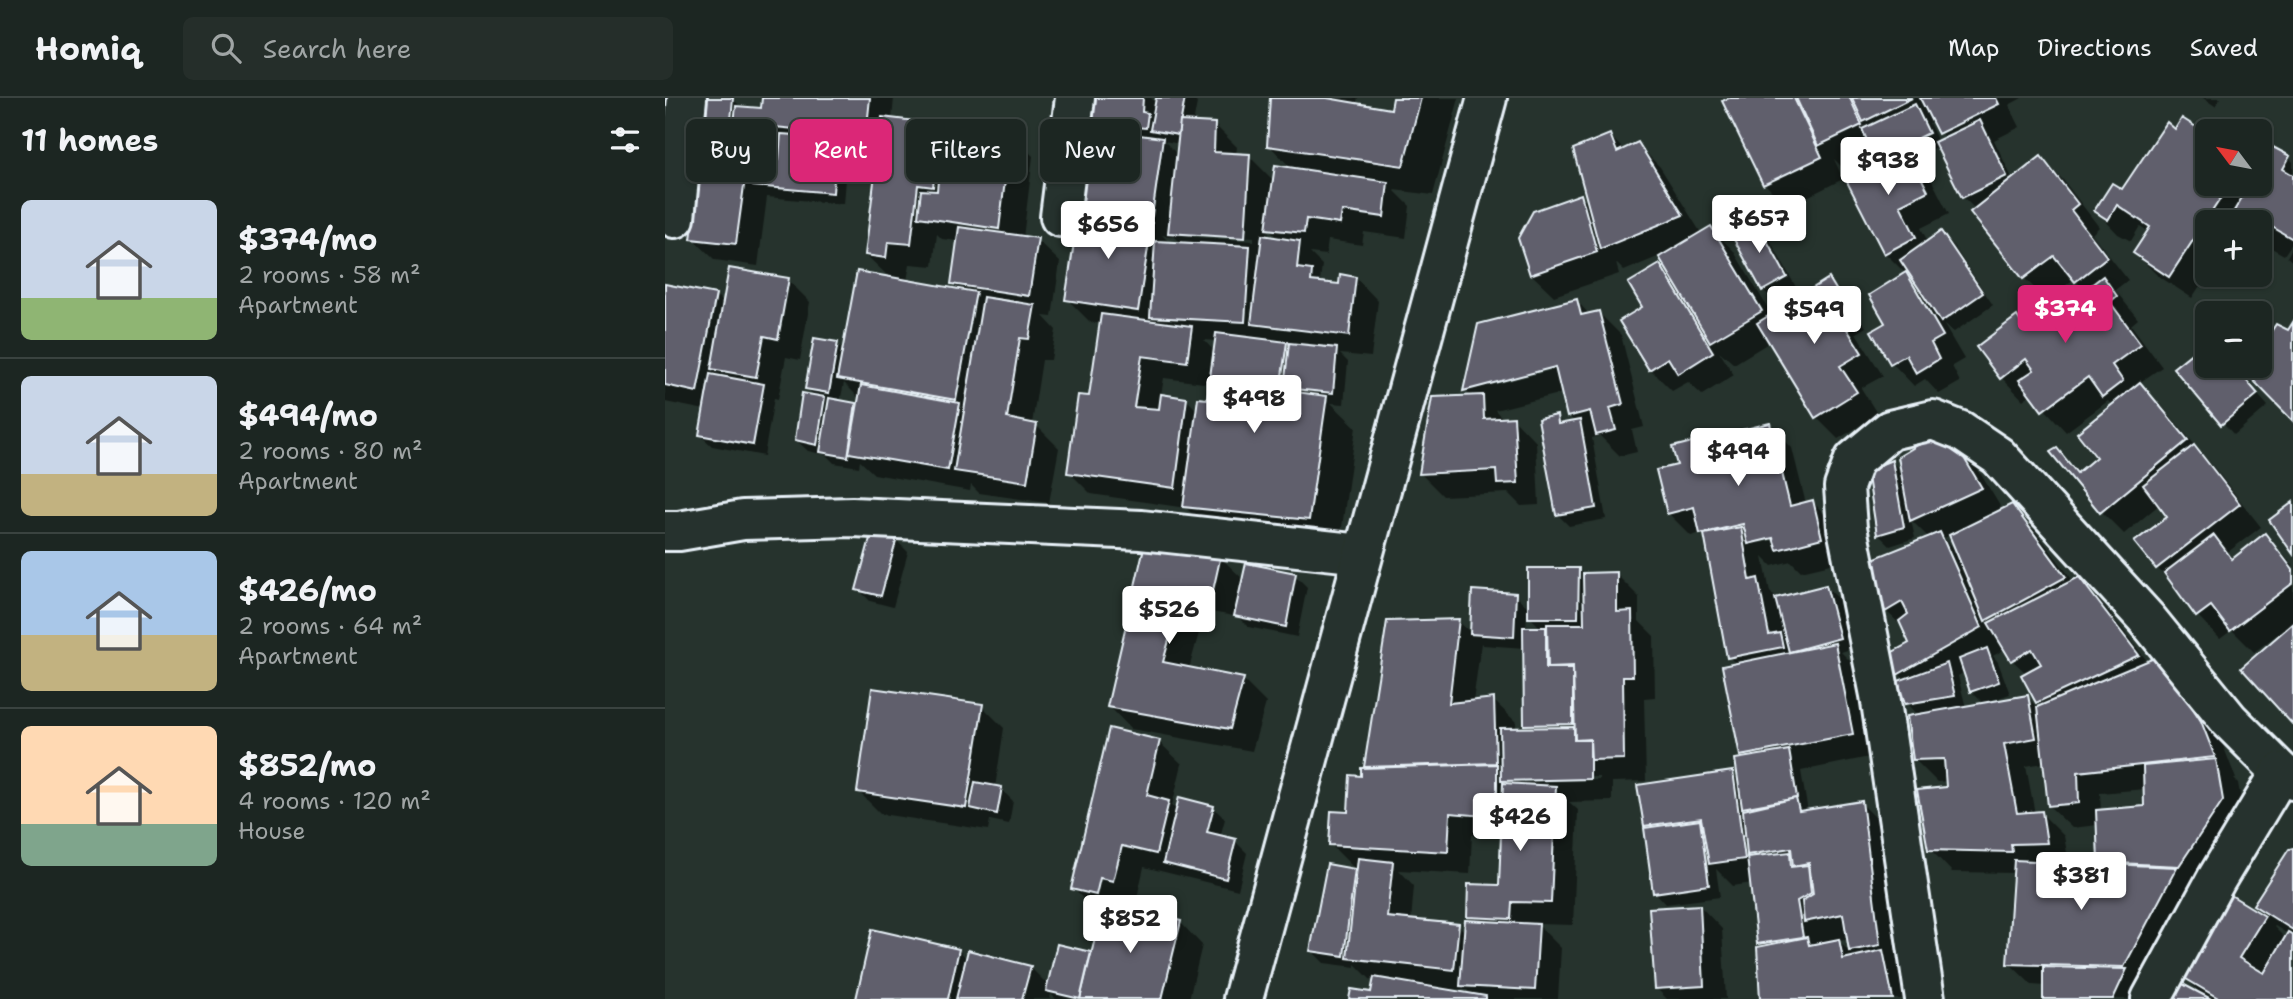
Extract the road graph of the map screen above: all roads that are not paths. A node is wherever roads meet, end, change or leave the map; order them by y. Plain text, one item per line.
1 (687, 98) edge
2 (1075, 98) edge
3 (1487, 98) edge
4 (1060, 217) dead end
5 (675, 218) dead end
6 (665, 531) edge
7 (1362, 554) junction
8 (2287, 776) edge
9 (1243, 999) edge
10 (1925, 999) edge
11 (2151, 999) edge

1 - 5 street
2 - 4 street
3 - 7 street
6 - 7 street
7 - 9 street
8 - 10 street
8 - 11 street

